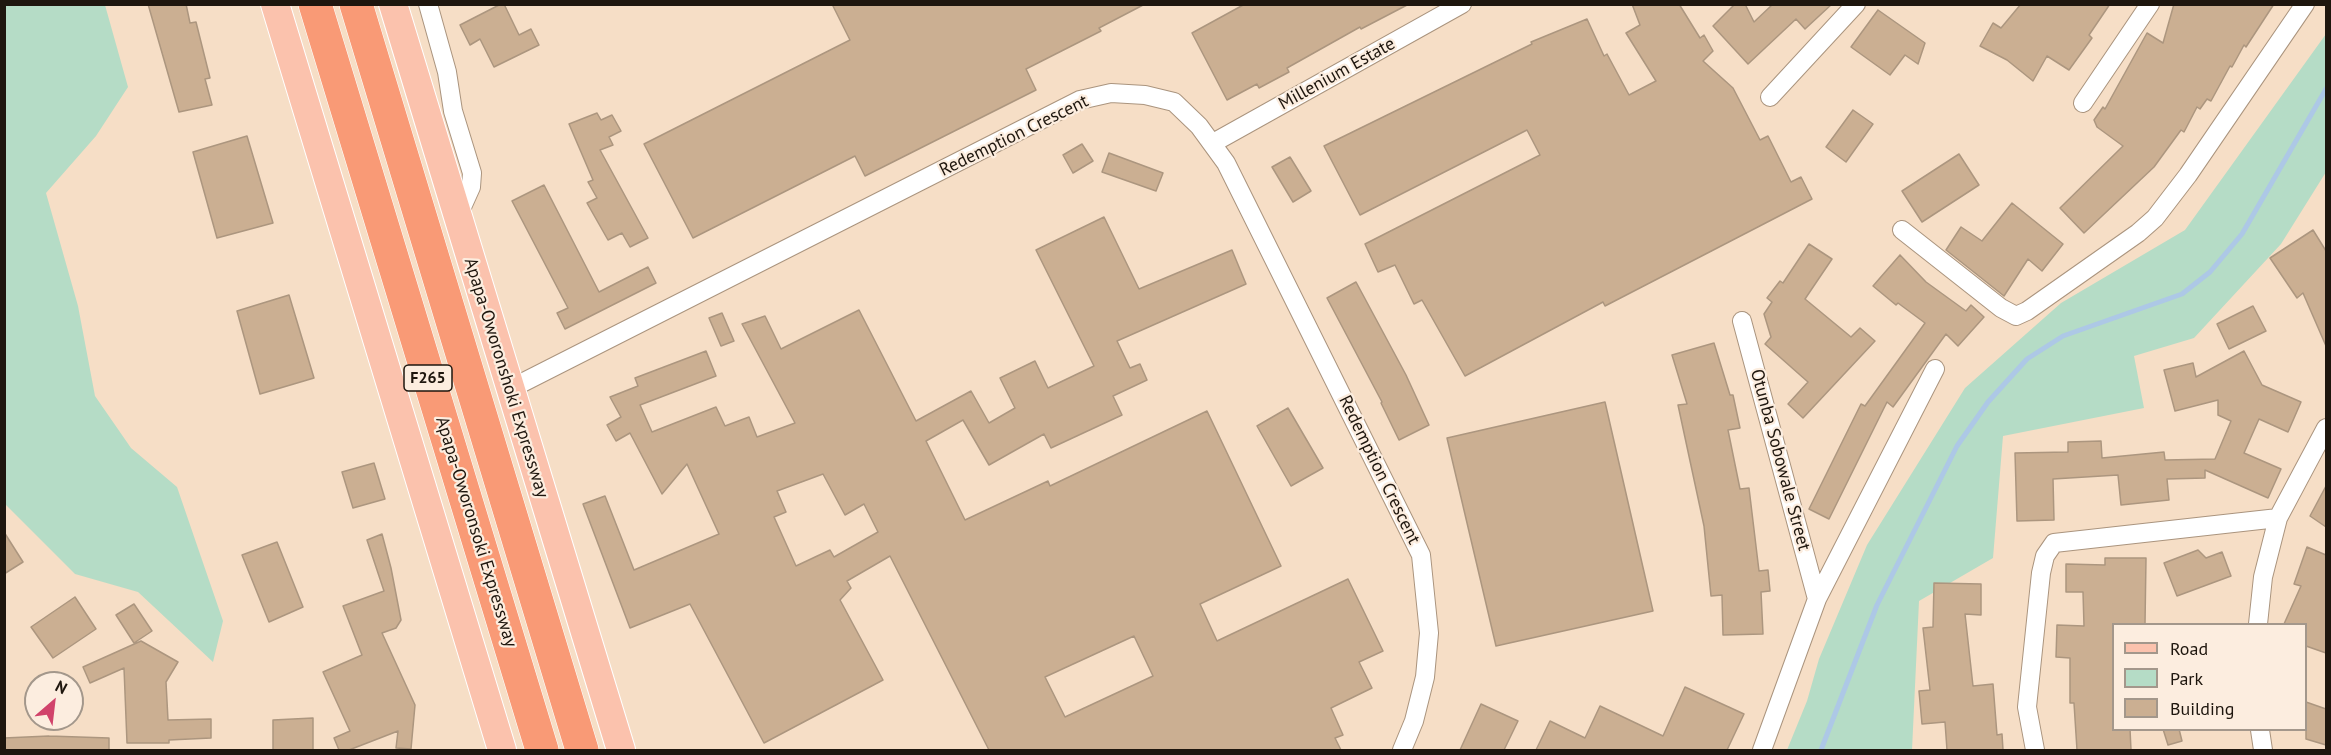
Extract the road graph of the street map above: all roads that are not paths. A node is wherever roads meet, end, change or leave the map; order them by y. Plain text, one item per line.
1 (275, 4) edge
2 (315, 4) edge
3 (356, 4) edge
4 (393, 4) edge
5 (428, 4) edge
6 (1462, 4) edge
7 (1856, 4) edge
8 (2150, 4) edge
9 (2305, 4) edge
10 (1770, 97) dead end
11 (2083, 103) dead end
12 (1213, 143) junction
13 (456, 213) junction
14 (1902, 230) dead end
15 (1742, 321) dead end
16 (1935, 369) dead end
17 (510, 389) junction
18 (2326, 428) edge
19 (2278, 518) junction
20 (1817, 599) junction
21 (2258, 623) edge
22 (2260, 731) edge
23 (502, 750) edge
24 (542, 750) edge
25 (582, 750) edge
26 (621, 750) edge
27 (1402, 750) edge
28 (1762, 750) edge
29 (2036, 750) edge
30 (2263, 750) edge

1 - 23 main road
2 - 24 highway, Apapa-Oworonsoki Expressway / F265
3 - 25 highway, Apapa-Oworonsoki Expressway / F265
4 - 13 main road, Apapa-Oworonshoki Expressway
5 - 13 street
6 - 12 street, Millenium Estate
7 - 10 street
8 - 11 street
9 - 14 street
12 - 17 street, Redemption Crescent
12 - 27 street, Redemption Crescent
13 - 17 main road, Apapa-Oworonshoki Expressway
15 - 20 street, Otunba Sobowale Street
16 - 20 street, Otunba Sobowale Street
17 - 26 main road, Apapa-Oworonshoki Expressway
18 - 19 street
19 - 21 street
19 - 29 street
20 - 28 street, Otunba Sobowale Street
22 - 30 street

